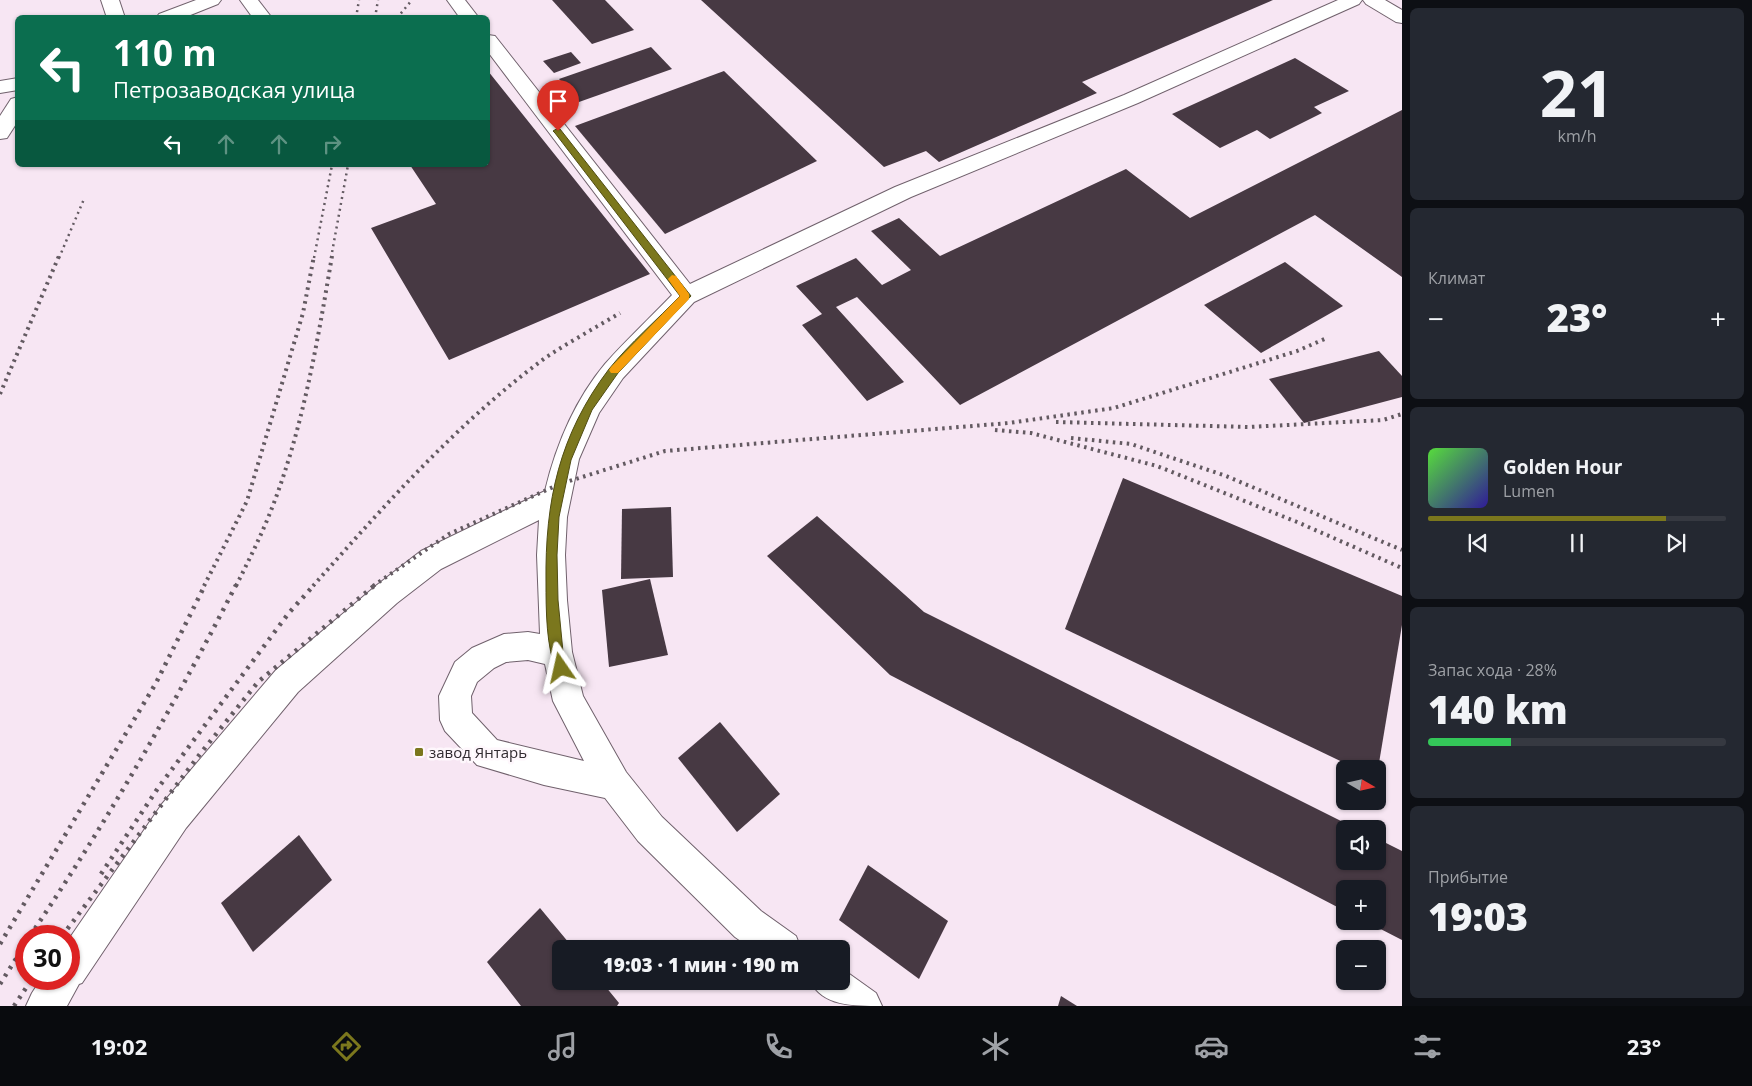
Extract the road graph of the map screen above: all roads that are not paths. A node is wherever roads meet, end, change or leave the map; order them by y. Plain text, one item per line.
1 (110, 0) edge
2 (212, 0) edge
3 (249, 0) edge
4 (456, 0) edge
5 (1353, 0) edge
6 (1372, 0) edge
7 (115, 15) edge
8 (173, 15) edge
9 (261, 15) edge
10 (468, 15) edge
11 (1402, 18) edge
12 (490, 43) edge
13 (15, 85) edge
14 (0, 88) edge
15 (15, 108) edge
16 (0, 133) edge
17 (686, 296) junction
18 (557, 498) junction
19 (557, 652) junction
20 (614, 784) junction
21 (770, 940) edge
22 (80, 954) edge
23 (55, 990) edge
24 (840, 990) edge
25 (44, 1006) edge
26 (862, 1006) edge

1 - 7 street
2 - 8 street
3 - 9 street
4 - 10 street
5 - 17 street
6 - 11 street
12 - 17 street
13 - 14 street
15 - 16 street
17 - 18 street
18 - 19 street
18 - 22 street
19 - 20 street
19 - 20 street
20 - 21 street
23 - 25 street
24 - 26 street

